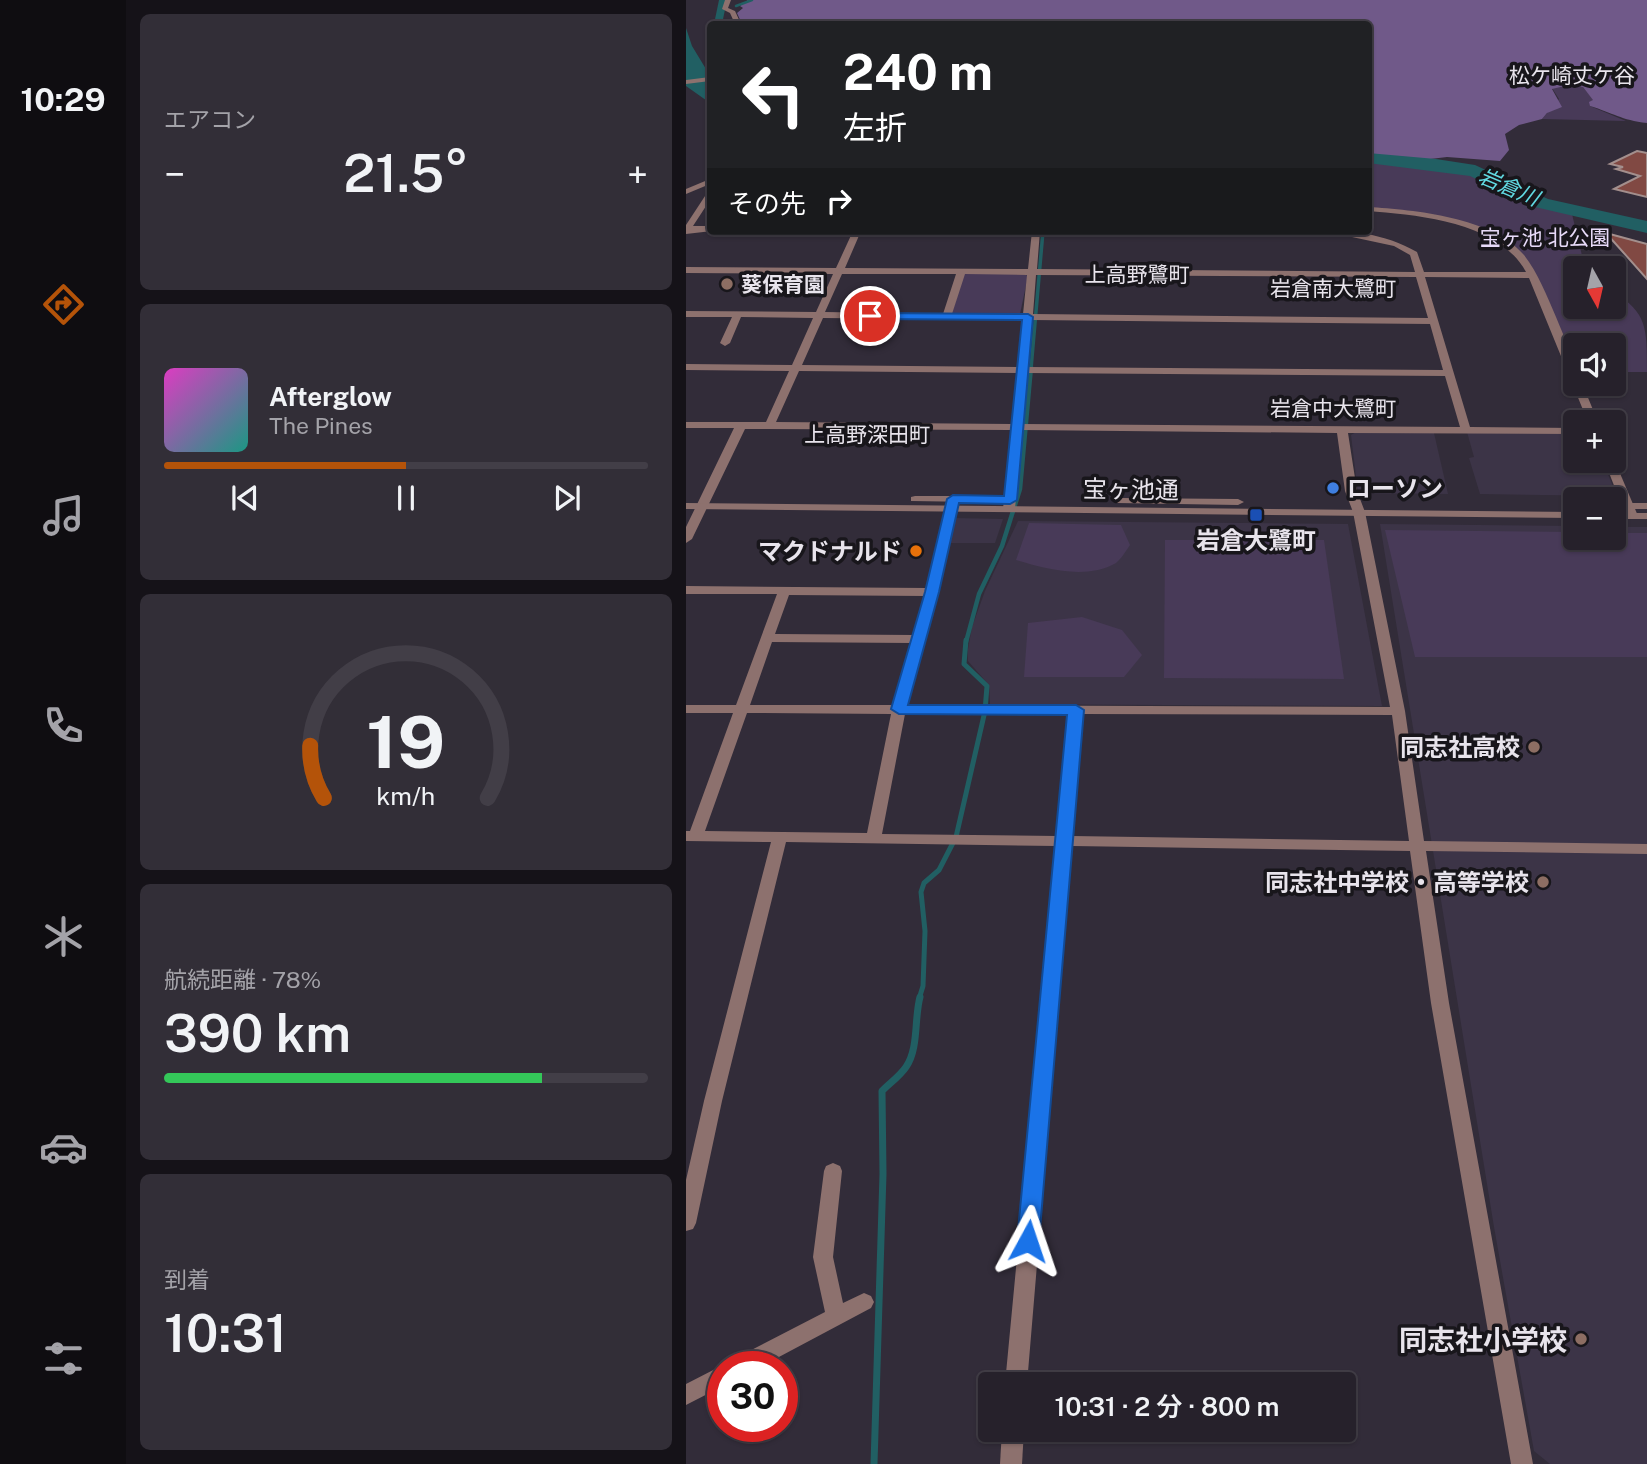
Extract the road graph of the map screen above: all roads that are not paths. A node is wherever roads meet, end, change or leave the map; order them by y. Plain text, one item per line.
1 (728, 0) edge
2 (737, 21) edge
3 (707, 79) edge
4 (686, 82) edge
5 (707, 182) edge
6 (686, 192) edge
7 (707, 194) edge
8 (707, 199) edge
9 (1372, 209) edge
10 (707, 229) edge
11 (687, 230) edge
12 (855, 235) edge
13 (1036, 235) edge
14 (1358, 235) edge
15 (686, 270) edge
16 (839, 271) junction
17 (962, 271) junction
18 (1032, 272) junction
19 (1420, 274) junction
20 (1531, 275) junction
21 (686, 314) edge
22 (738, 314) junction
23 (819, 315) junction
24 (947, 316) junction
25 (1028, 317) junction
26 (1434, 321) junction
27 (725, 343) dead end
28 (1563, 350) edge
29 (686, 367) edge
30 (795, 368) junction
31 (1023, 370) junction
32 (1449, 373) junction
33 (686, 425) edge
34 (741, 425) junction
35 (770, 425) junction
36 (1017, 427) junction
37 (1342, 430) junction
38 (1466, 431) junction
39 (1563, 431) edge
40 (1614, 473) edge
41 (686, 496) edge
42 (704, 501) junction
43 (952, 504) junction
44 (1010, 504) junction
45 (1563, 505) edge
46 (686, 506) edge
47 (1647, 506) edge
48 (1357, 507) junction
49 (1626, 510) edge
50 (1630, 511) junction
51 (1626, 512) edge
52 (1563, 515) edge
53 (1647, 516) edge
54 (686, 539) edge
55 (686, 590) edge
56 (784, 591) junction
57 (932, 592) junction
58 (767, 638) junction
59 (919, 639) junction
60 (686, 709) edge
61 (741, 709) junction
62 (899, 709) junction
63 (1076, 710) junction
64 (1398, 711) junction
65 (691, 836) edge
66 (780, 837) junction
67 (874, 838) junction
68 (1064, 841) junction
69 (1418, 844) junction
70 (1647, 849) edge
71 (833, 1171) dead end
72 (686, 1223) edge
73 (864, 1302) dead end
74 (836, 1316) junction
75 (769, 1351) edge
76 (1017, 1372) edge
77 (707, 1384) edge
78 (686, 1395) edge
79 (1012, 1442) edge
80 (1011, 1464) edge
81 (1522, 1464) edge

1 - 2 street
3 - 4 street
5 - 6 street
6 - 7 street
8 - 11 street
9 - 20 street
10 - 11 street
12 - 16 street
13 - 18 street
14 - 19 street
15 - 16 street
16 - 17 street
16 - 23 street
17 - 18 street
17 - 24 street
18 - 19 street
18 - 25 street
19 - 20 street
19 - 26 street
20 - 28 street
21 - 22 street
22 - 23 street
22 - 27 street
23 - 24 street
23 - 30 street
24 - 25 street
25 - 26 street
25 - 31 street
26 - 32 street
29 - 30 street
30 - 31 street
30 - 35 street
31 - 32 street
31 - 36 street
32 - 38 street
33 - 34 street
34 - 35 street
34 - 42 street
35 - 36 street
36 - 37 street
36 - 44 street
37 - 38 street
37 - 48 street
38 - 39 street
40 - 50 street
41 - 42 street, 宝ヶ池通
42 - 43 street, 宝ヶ池通
42 - 46 street, 宝ヶ池通
42 - 54 street
43 - 44 street, 宝ヶ池通
43 - 57 street
44 - 48 street, 宝ヶ池通
45 - 48 street, 宝ヶ池通
47 - 50 street
48 - 52 street, 宝ヶ池通
48 - 64 street
49 - 50 street
50 - 51 street
50 - 53 street
55 - 56 street
56 - 57 street
56 - 58 street
57 - 59 street
58 - 59 street
58 - 61 street
59 - 62 street
60 - 61 street
61 - 62 street
61 - 65 street
62 - 63 street
62 - 67 street
63 - 64 street
63 - 68 street
64 - 69 street
65 - 66 street
66 - 67 street
66 - 72 street
67 - 68 street
68 - 69 street
68 - 76 street
69 - 70 street
69 - 81 street
71 - 74 street
73 - 74 street
74 - 75 street
77 - 78 street
79 - 80 street

